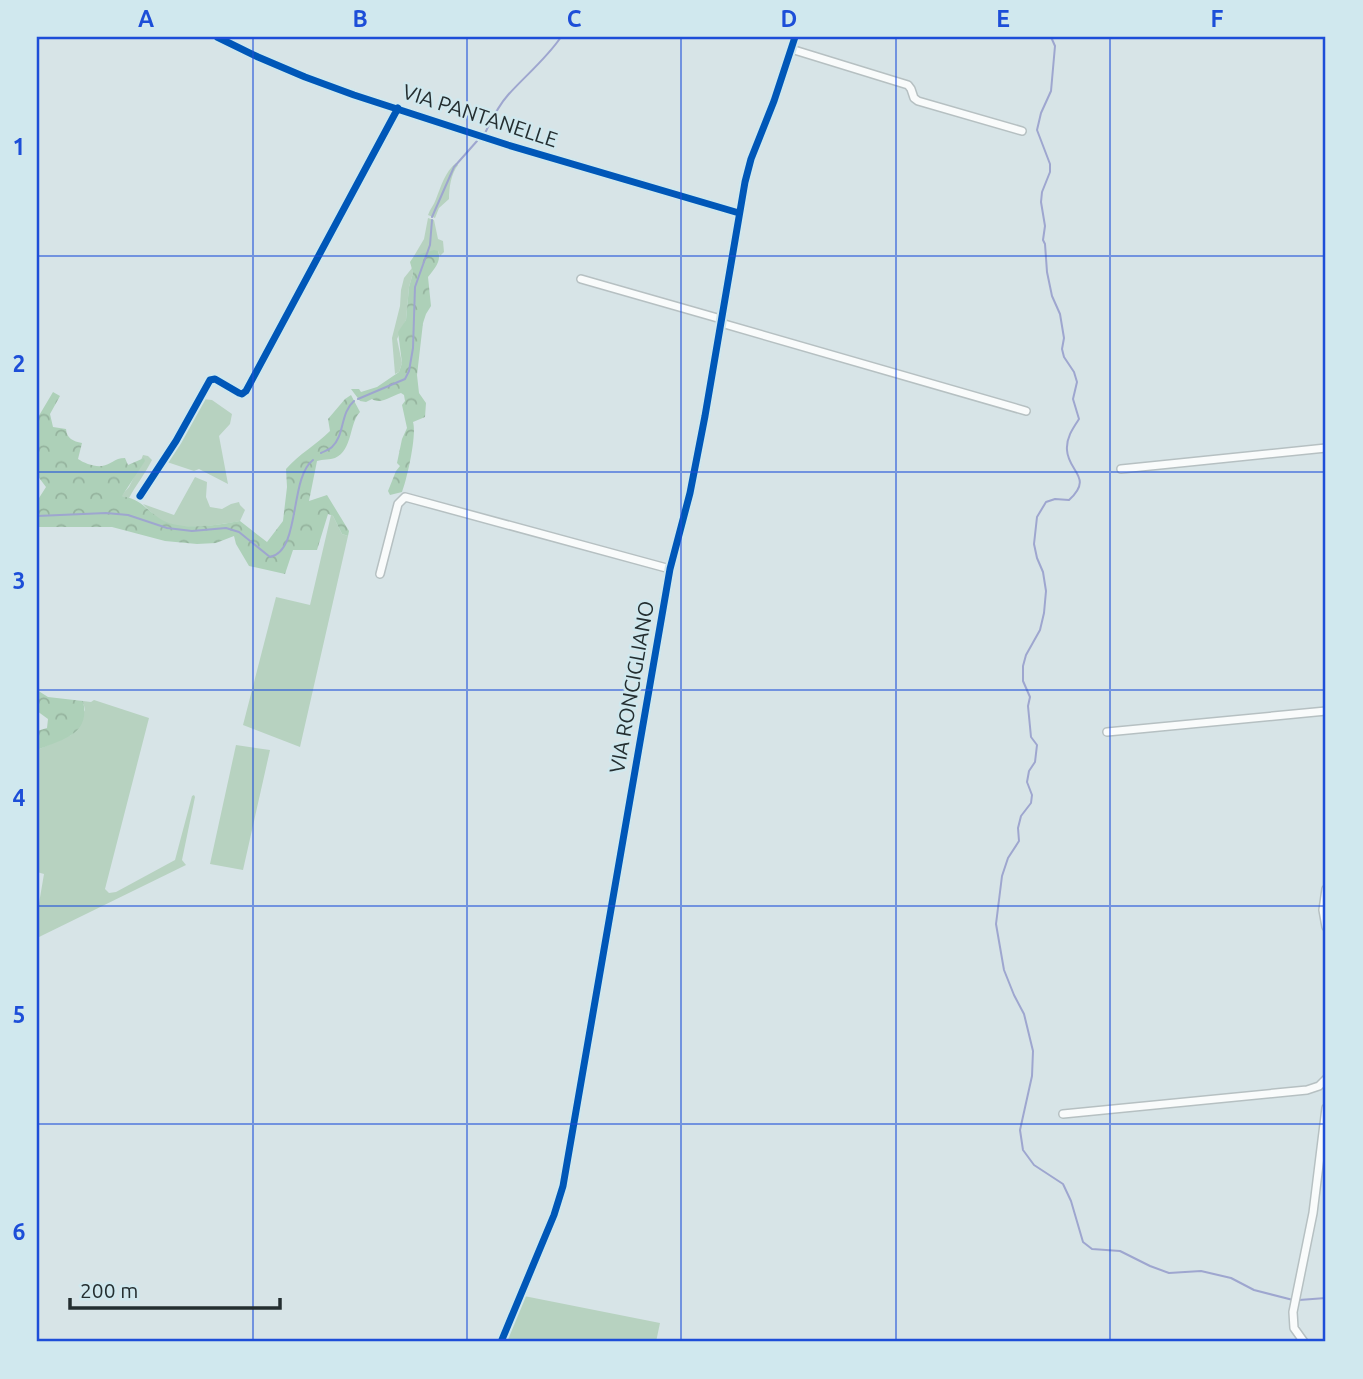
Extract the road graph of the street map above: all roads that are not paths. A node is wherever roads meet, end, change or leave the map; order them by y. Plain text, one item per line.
1 (217, 37) edge
2 (795, 37) edge
3 (791, 49) junction
4 (398, 108) junction
5 (1022, 131) dead end
6 (739, 213) junction
7 (581, 279) dead end
8 (721, 321) junction
9 (1026, 411) dead end
10 (1326, 447) edge
11 (1121, 469) dead end
12 (140, 496) dead end
13 (670, 569) junction
14 (380, 574) dead end
15 (1326, 711) edge
16 (1107, 732) dead end
17 (1326, 889) edge
18 (1326, 927) edge
19 (1326, 1079) edge
20 (1326, 1108) edge
21 (1063, 1114) dead end
22 (500, 1342) edge
23 (1304, 1342) edge

1 - 4 street, VIA PANTANELLE
2 - 3 street, VIA RONCIGLIANO
3 - 5 street
3 - 6 street, VIA RONCIGLIANO
4 - 6 street, VIA PANTANELLE
4 - 12 street
6 - 8 street, VIA RONCIGLIANO
7 - 8 street
8 - 9 street
8 - 13 street, VIA RONCIGLIANO
10 - 11 street
13 - 14 street
13 - 22 street, VIA RONCIGLIANO
15 - 16 street
17 - 18 street
19 - 21 street
20 - 23 street

